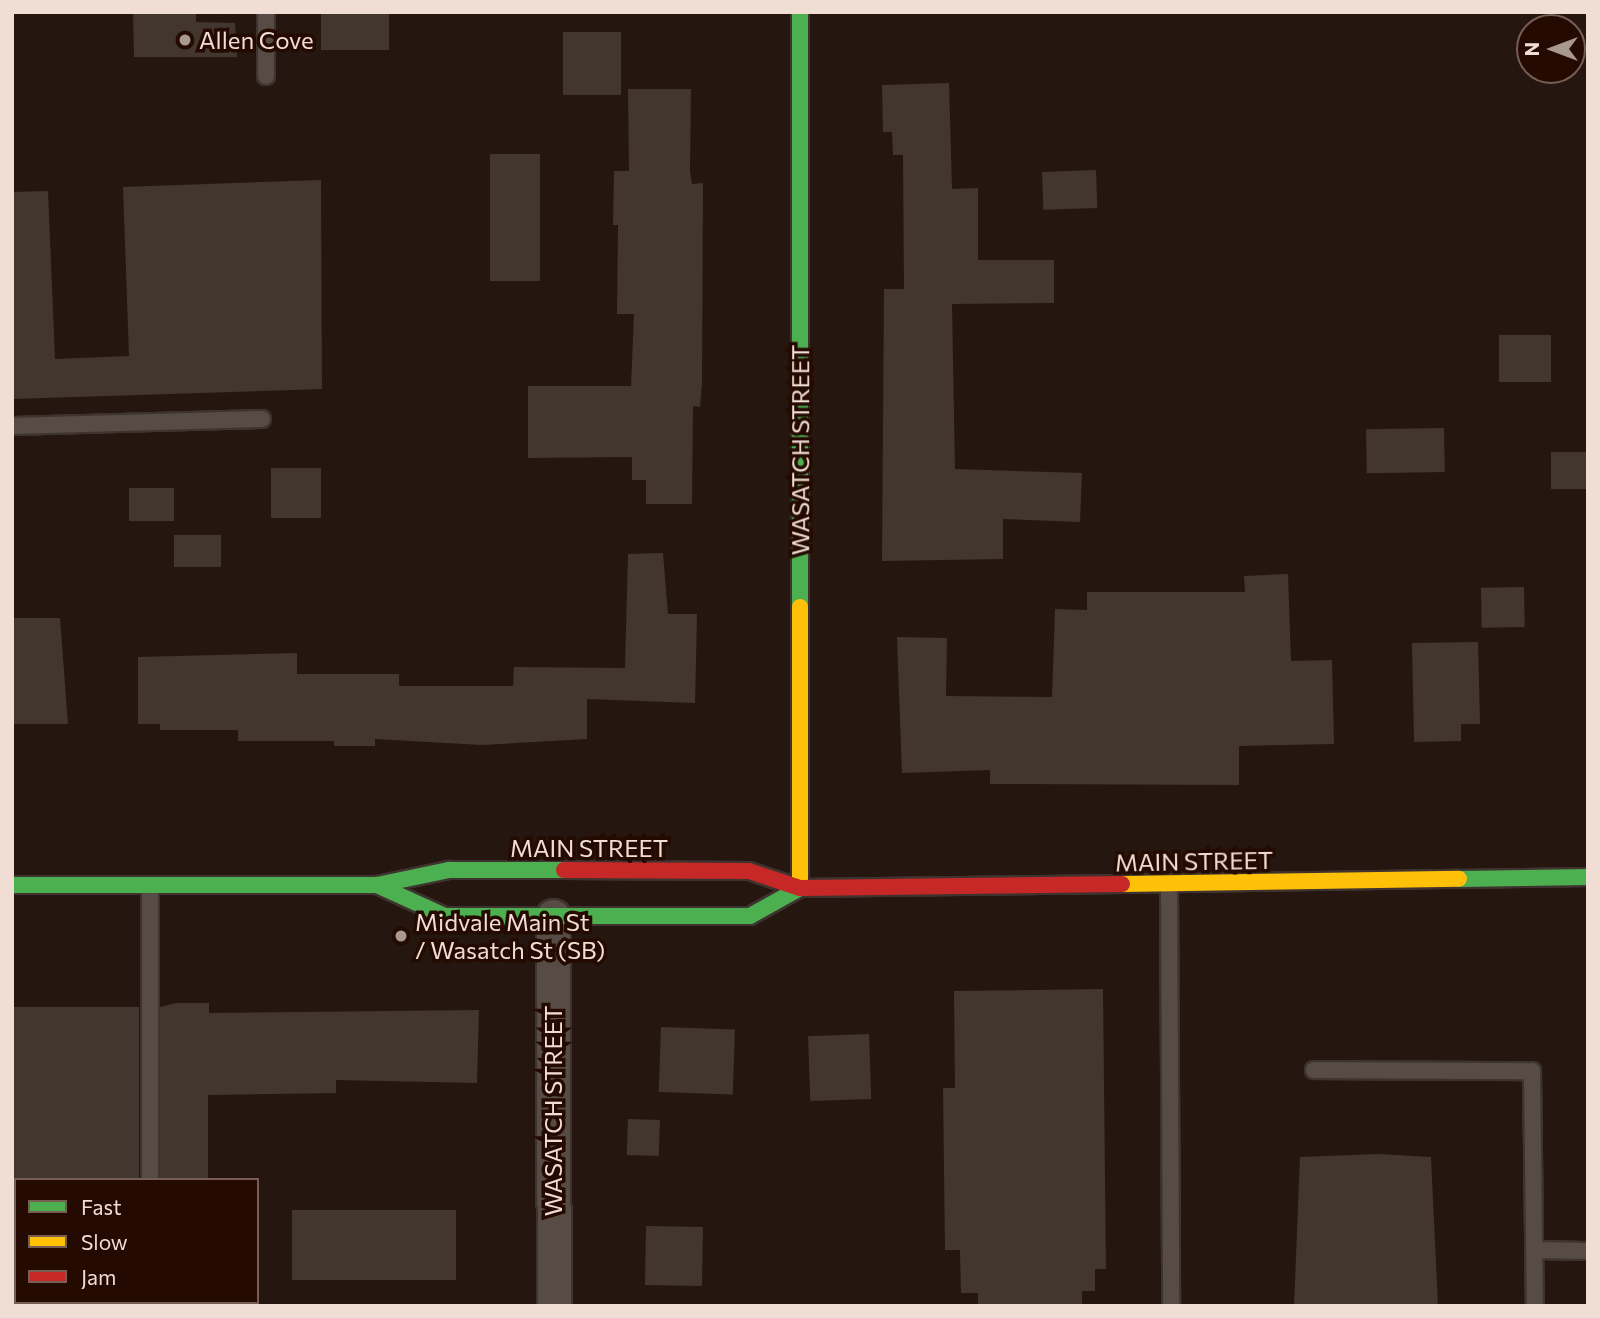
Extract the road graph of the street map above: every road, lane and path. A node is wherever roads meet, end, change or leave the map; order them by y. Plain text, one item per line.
1 (266, 12) edge
2 (800, 12) edge
3 (266, 76) dead end
4 (262, 419) dead end
5 (12, 426) edge
6 (1588, 877) edge
7 (12, 885) edge
8 (150, 885) junction
9 (377, 885) junction
10 (1169, 885) junction
11 (800, 888) junction
12 (552, 916) junction
13 (1314, 1070) dead end
14 (150, 1178) edge
15 (1535, 1250) junction
16 (1588, 1251) edge
17 (554, 1306) edge
18 (1171, 1306) edge
19 (1535, 1306) edge

1 - 3 lane
2 - 11 street, WASATCH STREET
4 - 5 lane
6 - 10 street, MAIN STREET
7 - 8 street, MAIN STREET
8 - 9 street, MAIN STREET
8 - 14 lane
9 - 11 street, MAIN STREET
9 - 12 street, MAIN STREET
10 - 11 street, MAIN STREET
10 - 18 lane
11 - 12 street, MAIN STREET
12 - 17 street, WASATCH STREET
13 - 15 lane
15 - 16 lane
15 - 19 lane

